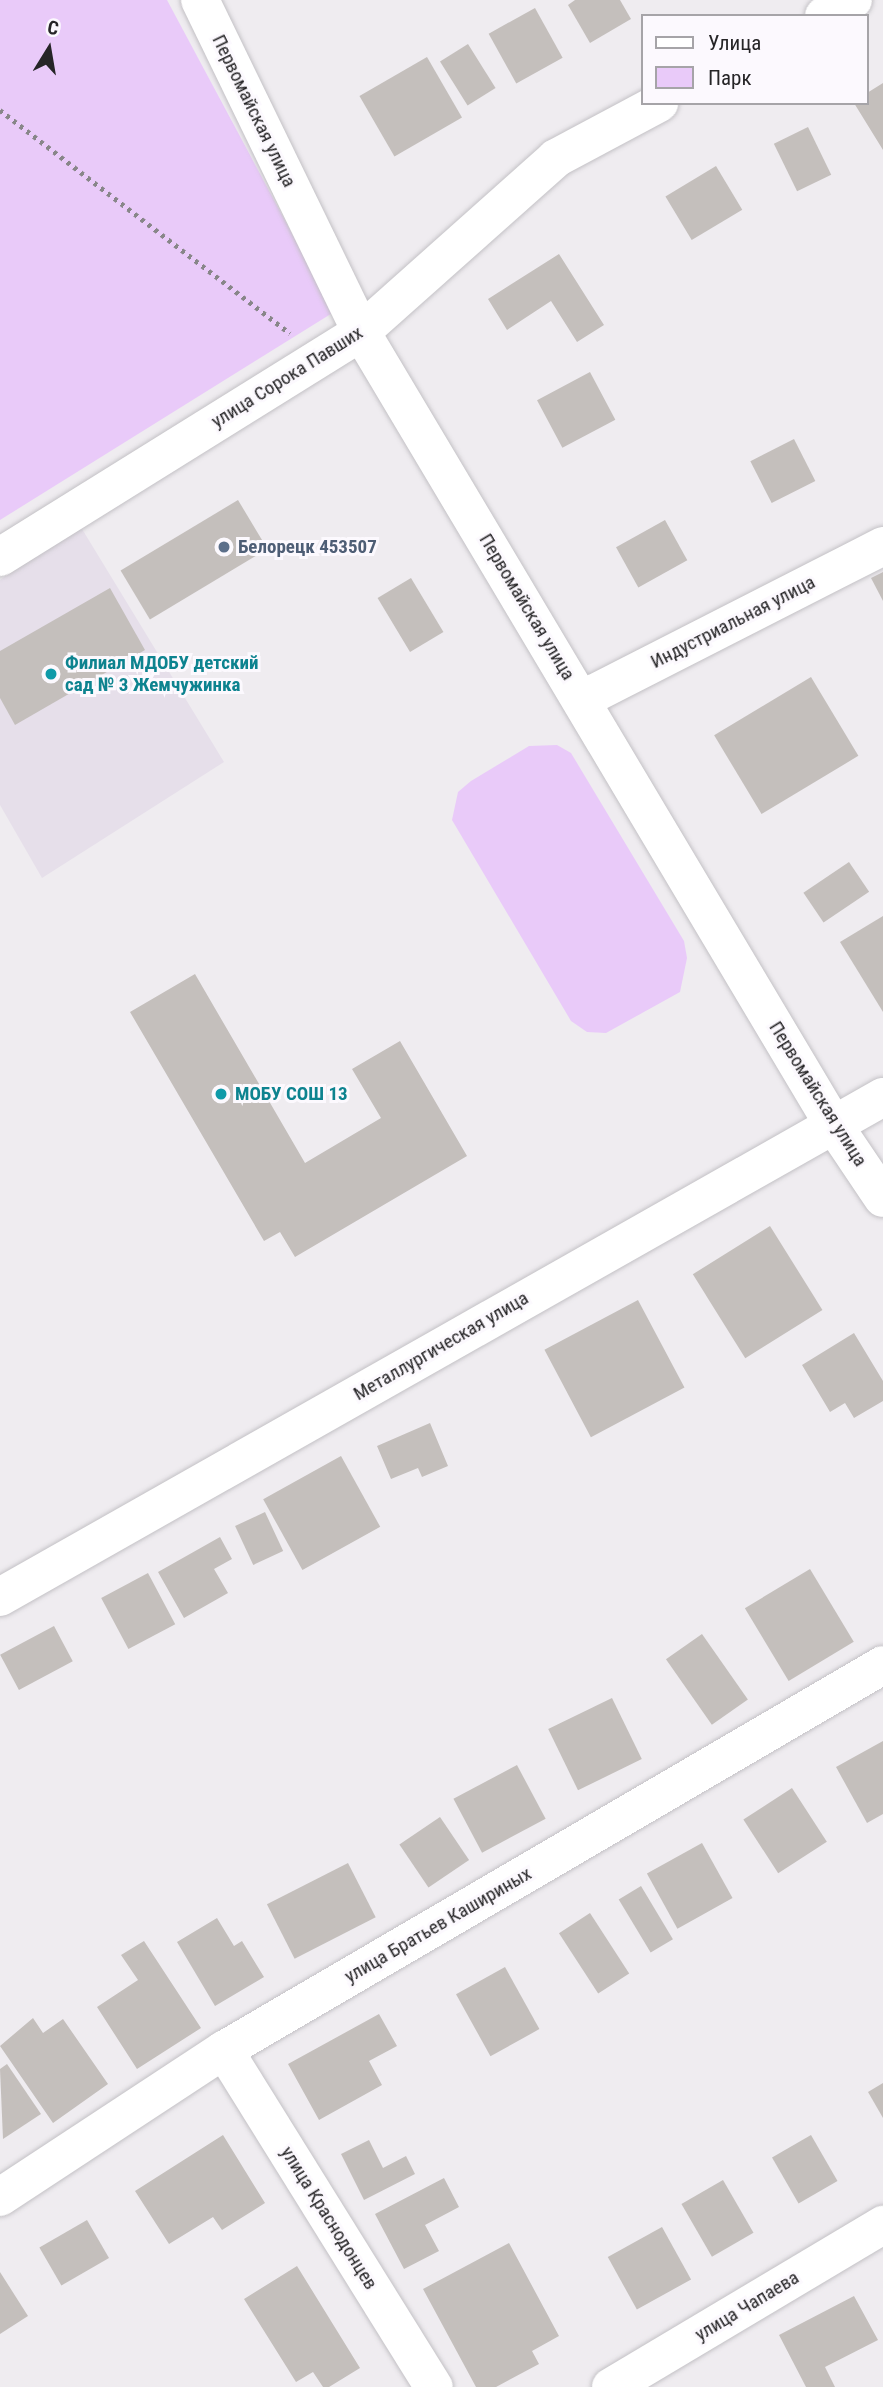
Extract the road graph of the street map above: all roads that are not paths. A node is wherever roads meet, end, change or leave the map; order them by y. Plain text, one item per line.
1 (200, 0) edge
2 (853, 0) edge
3 (828, 14) edge
4 (655, 105) edge
5 (361, 332) junction
6 (883, 546) edge
7 (0, 557) edge
8 (583, 699) junction
9 (883, 1097) edge
10 (834, 1124) junction
11 (883, 1198) edge
12 (0, 1597) edge
13 (883, 1665) edge
14 (224, 2050) junction
15 (0, 2197) edge
16 (883, 2225) edge
17 (434, 2387) edge
18 (611, 2387) edge

1 - 5 street, Первомайская улица
2 - 3 street
4 - 5 street, улица Сорока Павших
5 - 7 street, улица Сорока Павших
5 - 8 street, Первомайская улица
6 - 8 street, Индустриальная улица
8 - 10 street, Первомайская улица
9 - 10 street, Металлургическая улица
10 - 11 street, Первомайская улица
10 - 12 street, Металлургическая улица
13 - 14 street, улица Братьев Кашириных
14 - 15 street, улица Братьев Кашириных
14 - 17 street, улица Краснодонцев
16 - 18 street, улица Чапаева

